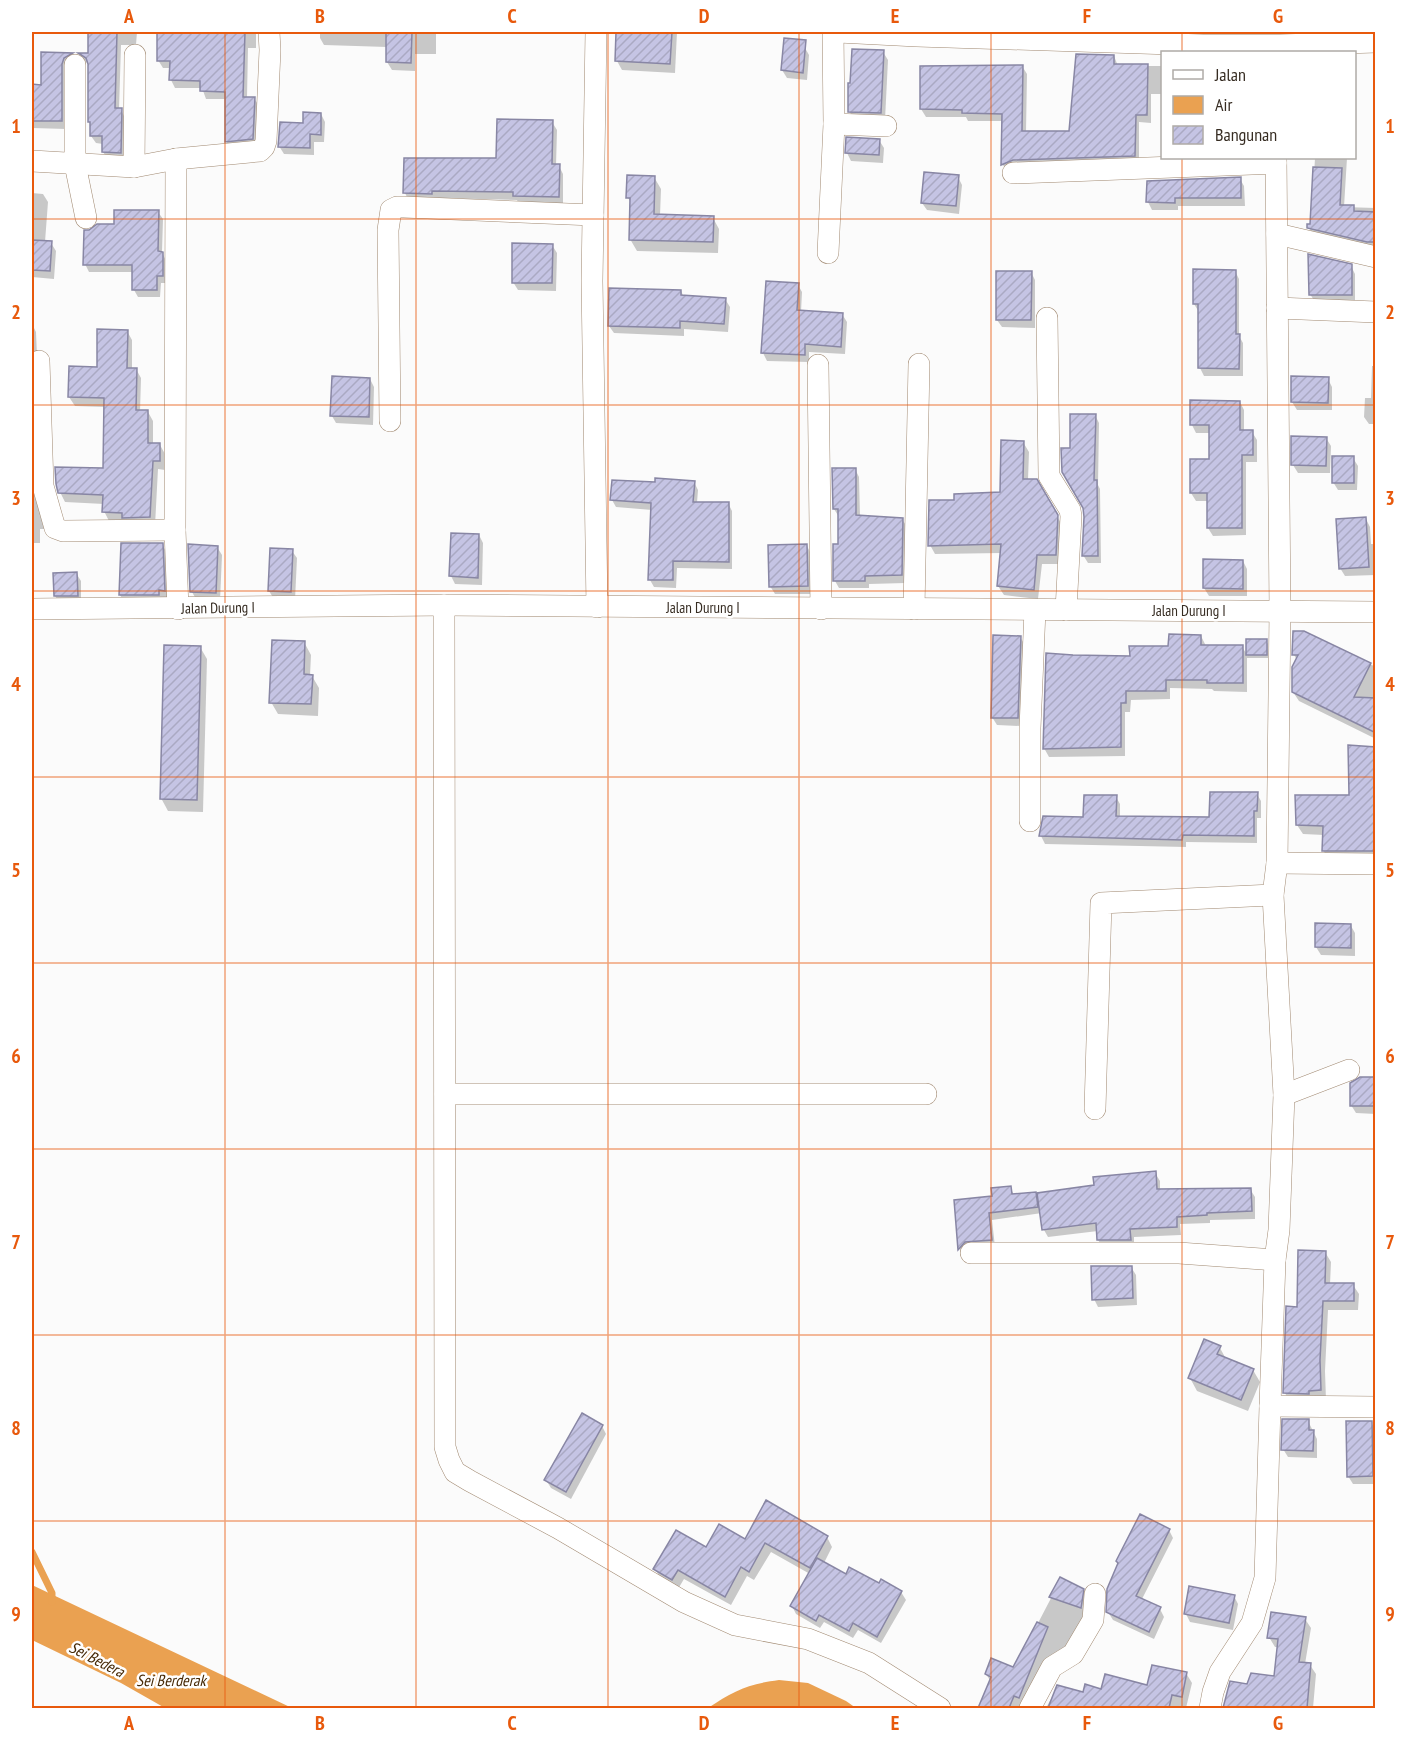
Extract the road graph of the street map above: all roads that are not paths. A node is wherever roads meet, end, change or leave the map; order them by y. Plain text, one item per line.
1 (269, 32) edge
2 (596, 32) edge
3 (836, 32) edge
4 (917, 34) edge
5 (1376, 42) edge
6 (1279, 43) edge
7 (135, 55) dead end
8 (75, 65) dead end
9 (834, 124) junction
10 (886, 126) dead end
11 (176, 159) junction
12 (1276, 160) edge
13 (32, 161) edge
14 (75, 164) junction
15 (134, 167) junction
16 (1013, 173) dead end
17 (593, 215) junction
18 (86, 218) dead end
19 (1277, 234) junction
20 (828, 253) dead end
21 (1376, 257) edge
22 (1277, 309) junction
23 (1376, 312) edge
24 (1047, 318) dead end
25 (39, 361) dead end
26 (818, 364) dead end
27 (919, 364) dead end
28 (390, 421) dead end
29 (175, 530) junction
30 (444, 605) junction
31 (597, 607) junction
32 (32, 609) edge
33 (178, 609) junction
34 (821, 609) junction
35 (914, 609) junction
36 (1035, 610) junction
37 (1066, 610) junction
38 (1280, 612) junction
39 (1376, 612) edge
40 (1030, 821) dead end
41 (1277, 863) junction
42 (1376, 864) edge
43 (1273, 895) junction
44 (1349, 1071) dead end
45 (445, 1094) junction
46 (926, 1094) dead end
47 (1284, 1095) junction
48 (1095, 1109) dead end
49 (971, 1253) dead end
50 (1275, 1260) junction
51 (1270, 1406) junction
52 (1376, 1407) edge
53 (1095, 1594) dead end
54 (940, 1708) edge
55 (1030, 1708) edge
56 (1210, 1708) edge

1 - 11 street
2 - 17 street
3 - 4 street
3 - 9 street
4 - 6 street
5 - 6 street
7 - 15 street
8 - 14 street
9 - 10 street
9 - 20 street
11 - 15 street
11 - 29 street
12 - 16 street
12 - 19 street
13 - 14 street
14 - 15 street
14 - 18 street
17 - 28 street
17 - 31 street
19 - 21 street
19 - 22 street
22 - 23 street
22 - 38 street
24 - 37 street
25 - 29 street
26 - 34 street
27 - 35 street
29 - 33 street
30 - 31 street, Jalan Durung I
30 - 33 street, Jalan Durung I
30 - 45 street
31 - 34 street, Jalan Durung I
32 - 33 street, Jalan Durung I
34 - 35 street, Jalan Durung I
35 - 36 street, Jalan Durung I
36 - 37 street, Jalan Durung I
36 - 40 street
37 - 38 street, Jalan Durung I
38 - 39 street, Jalan Durung I
38 - 41 street
41 - 42 street
41 - 43 street
43 - 47 street
43 - 48 street
44 - 47 street
45 - 46 street
45 - 54 street
47 - 50 street
49 - 50 street
50 - 51 street
51 - 52 street
51 - 56 street
53 - 55 street

